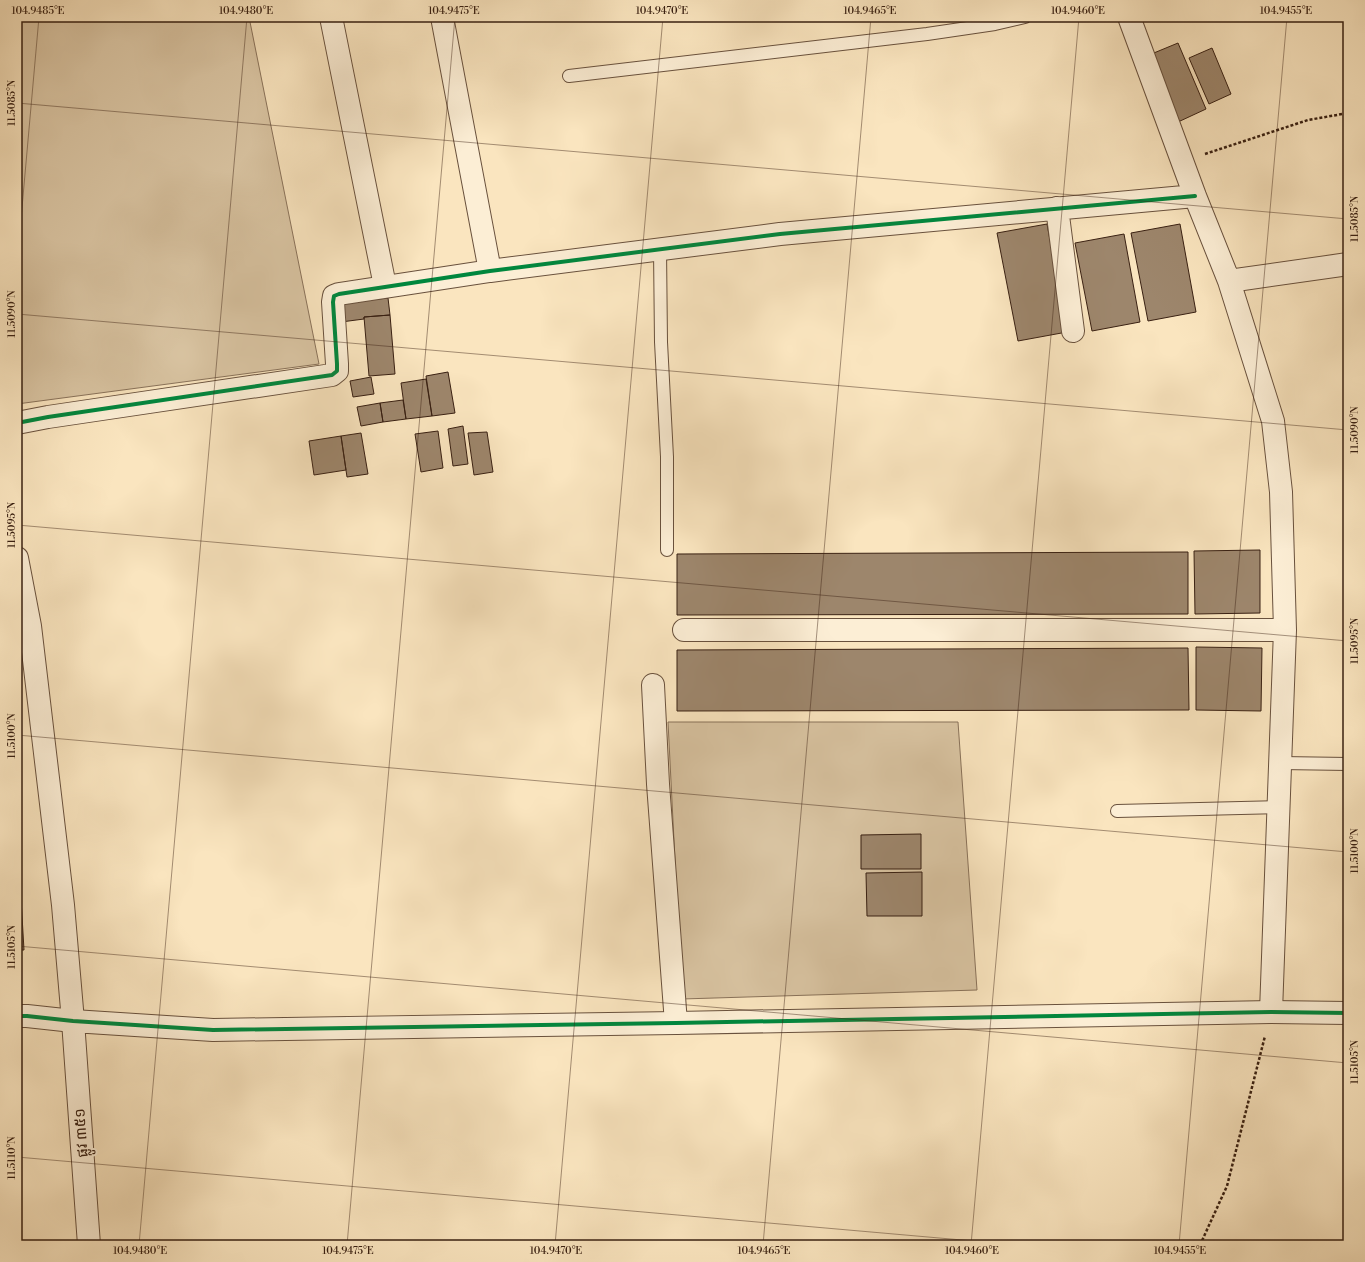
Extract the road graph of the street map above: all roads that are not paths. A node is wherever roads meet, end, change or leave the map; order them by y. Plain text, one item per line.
1 (331, 17) edge
2 (442, 17) edge
3 (1025, 17) edge
4 (1129, 17) edge
5 (569, 76) dead end
6 (1195, 196) junction
7 (1057, 208) junction
8 (660, 249) junction
9 (1348, 264) edge
10 (490, 271) junction
11 (1229, 281) junction
12 (385, 286) junction
13 (1073, 331) dead end
14 (17, 423) edge
15 (667, 550) dead end
16 (17, 558) edge
17 (684, 630) dead end
18 (1285, 630) junction
19 (653, 685) dead end
20 (1281, 763) junction
21 (1348, 764) edge
22 (1279, 807) junction
23 (1117, 811) dead end
24 (1271, 1012) junction
25 (1348, 1013) edge
26 (17, 1016) edge
27 (73, 1021) junction
28 (676, 1023) junction
29 (89, 1245) edge

1 - 12 street
2 - 10 street
3 - 5 lane
4 - 6 street
6 - 7 street
6 - 11 street
7 - 8 street
7 - 13 street
8 - 10 street
8 - 15 lane
9 - 11 street
10 - 12 street
11 - 18 street
12 - 14 street
16 - 27 street, ផ្លូវ ៣៥១
17 - 18 street
18 - 20 street
19 - 28 street
20 - 21 lane
20 - 22 street
22 - 23 lane
22 - 24 street
24 - 25 street
24 - 28 street
26 - 27 street
27 - 28 street
27 - 29 street, ផ្លូវ ៣៥១

